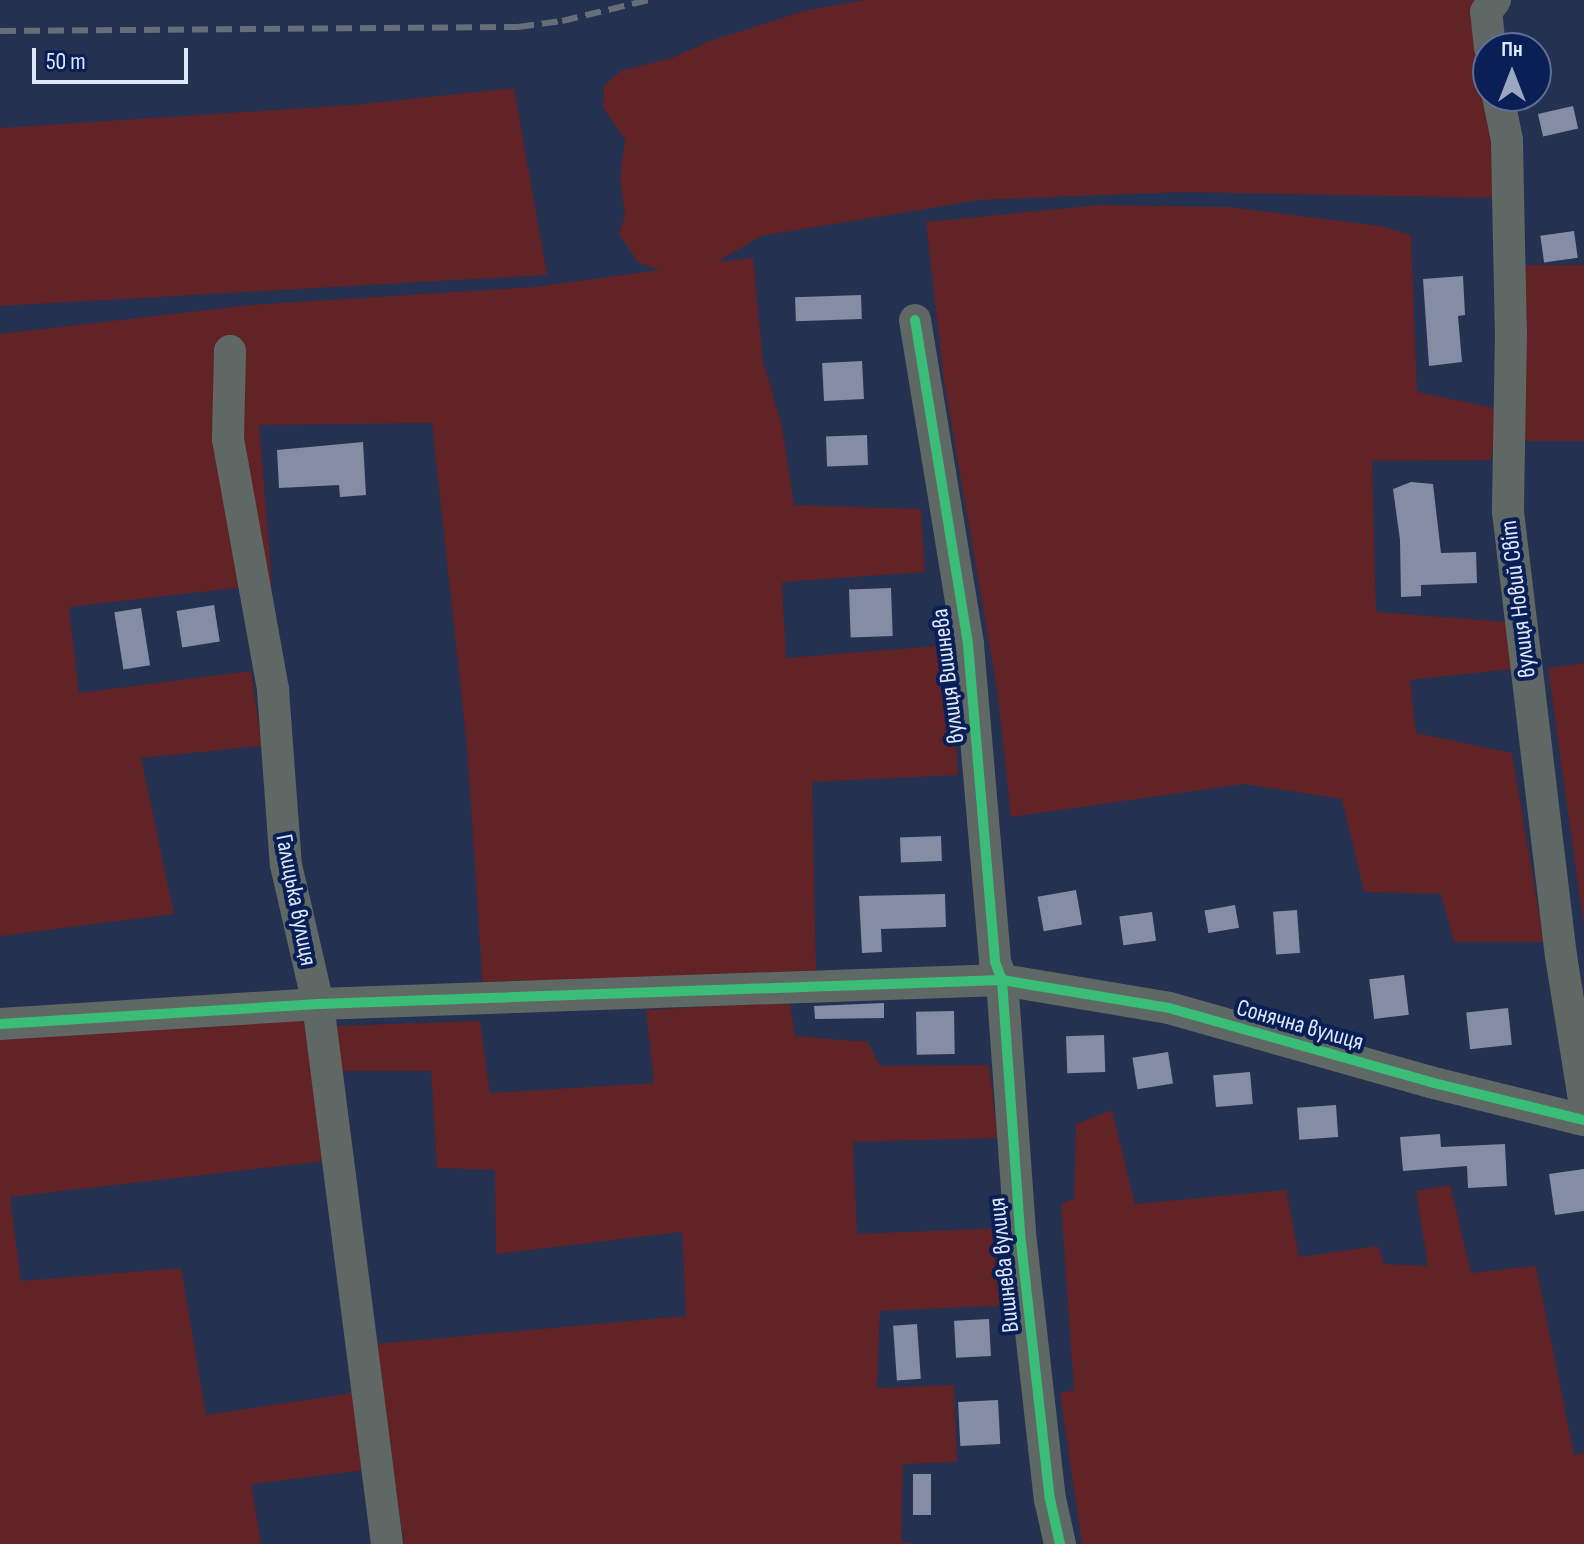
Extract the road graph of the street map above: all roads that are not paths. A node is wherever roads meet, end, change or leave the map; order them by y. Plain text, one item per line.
1 (1495, 0) edge
2 (1488, 32) edge
3 (1501, 112) edge
4 (915, 320) dead end
5 (230, 351) dead end
6 (1002, 980) junction
7 (318, 1004) junction
8 (0, 1024) edge
9 (1584, 1099) edge
10 (1584, 1120) edge
11 (387, 1544) edge
12 (1060, 1544) edge

1 - 2 street
3 - 9 street, вулиця Новий Світ
4 - 6 street, вулиця Вишнева
5 - 7 street, Галицька вулиця
6 - 7 street, Сонячна вулиця
6 - 10 street, Сонячна вулиця
6 - 12 street, Вишнева вулиця
7 - 8 street, Сонячна вулиця
7 - 11 street, Галицька вулиця

